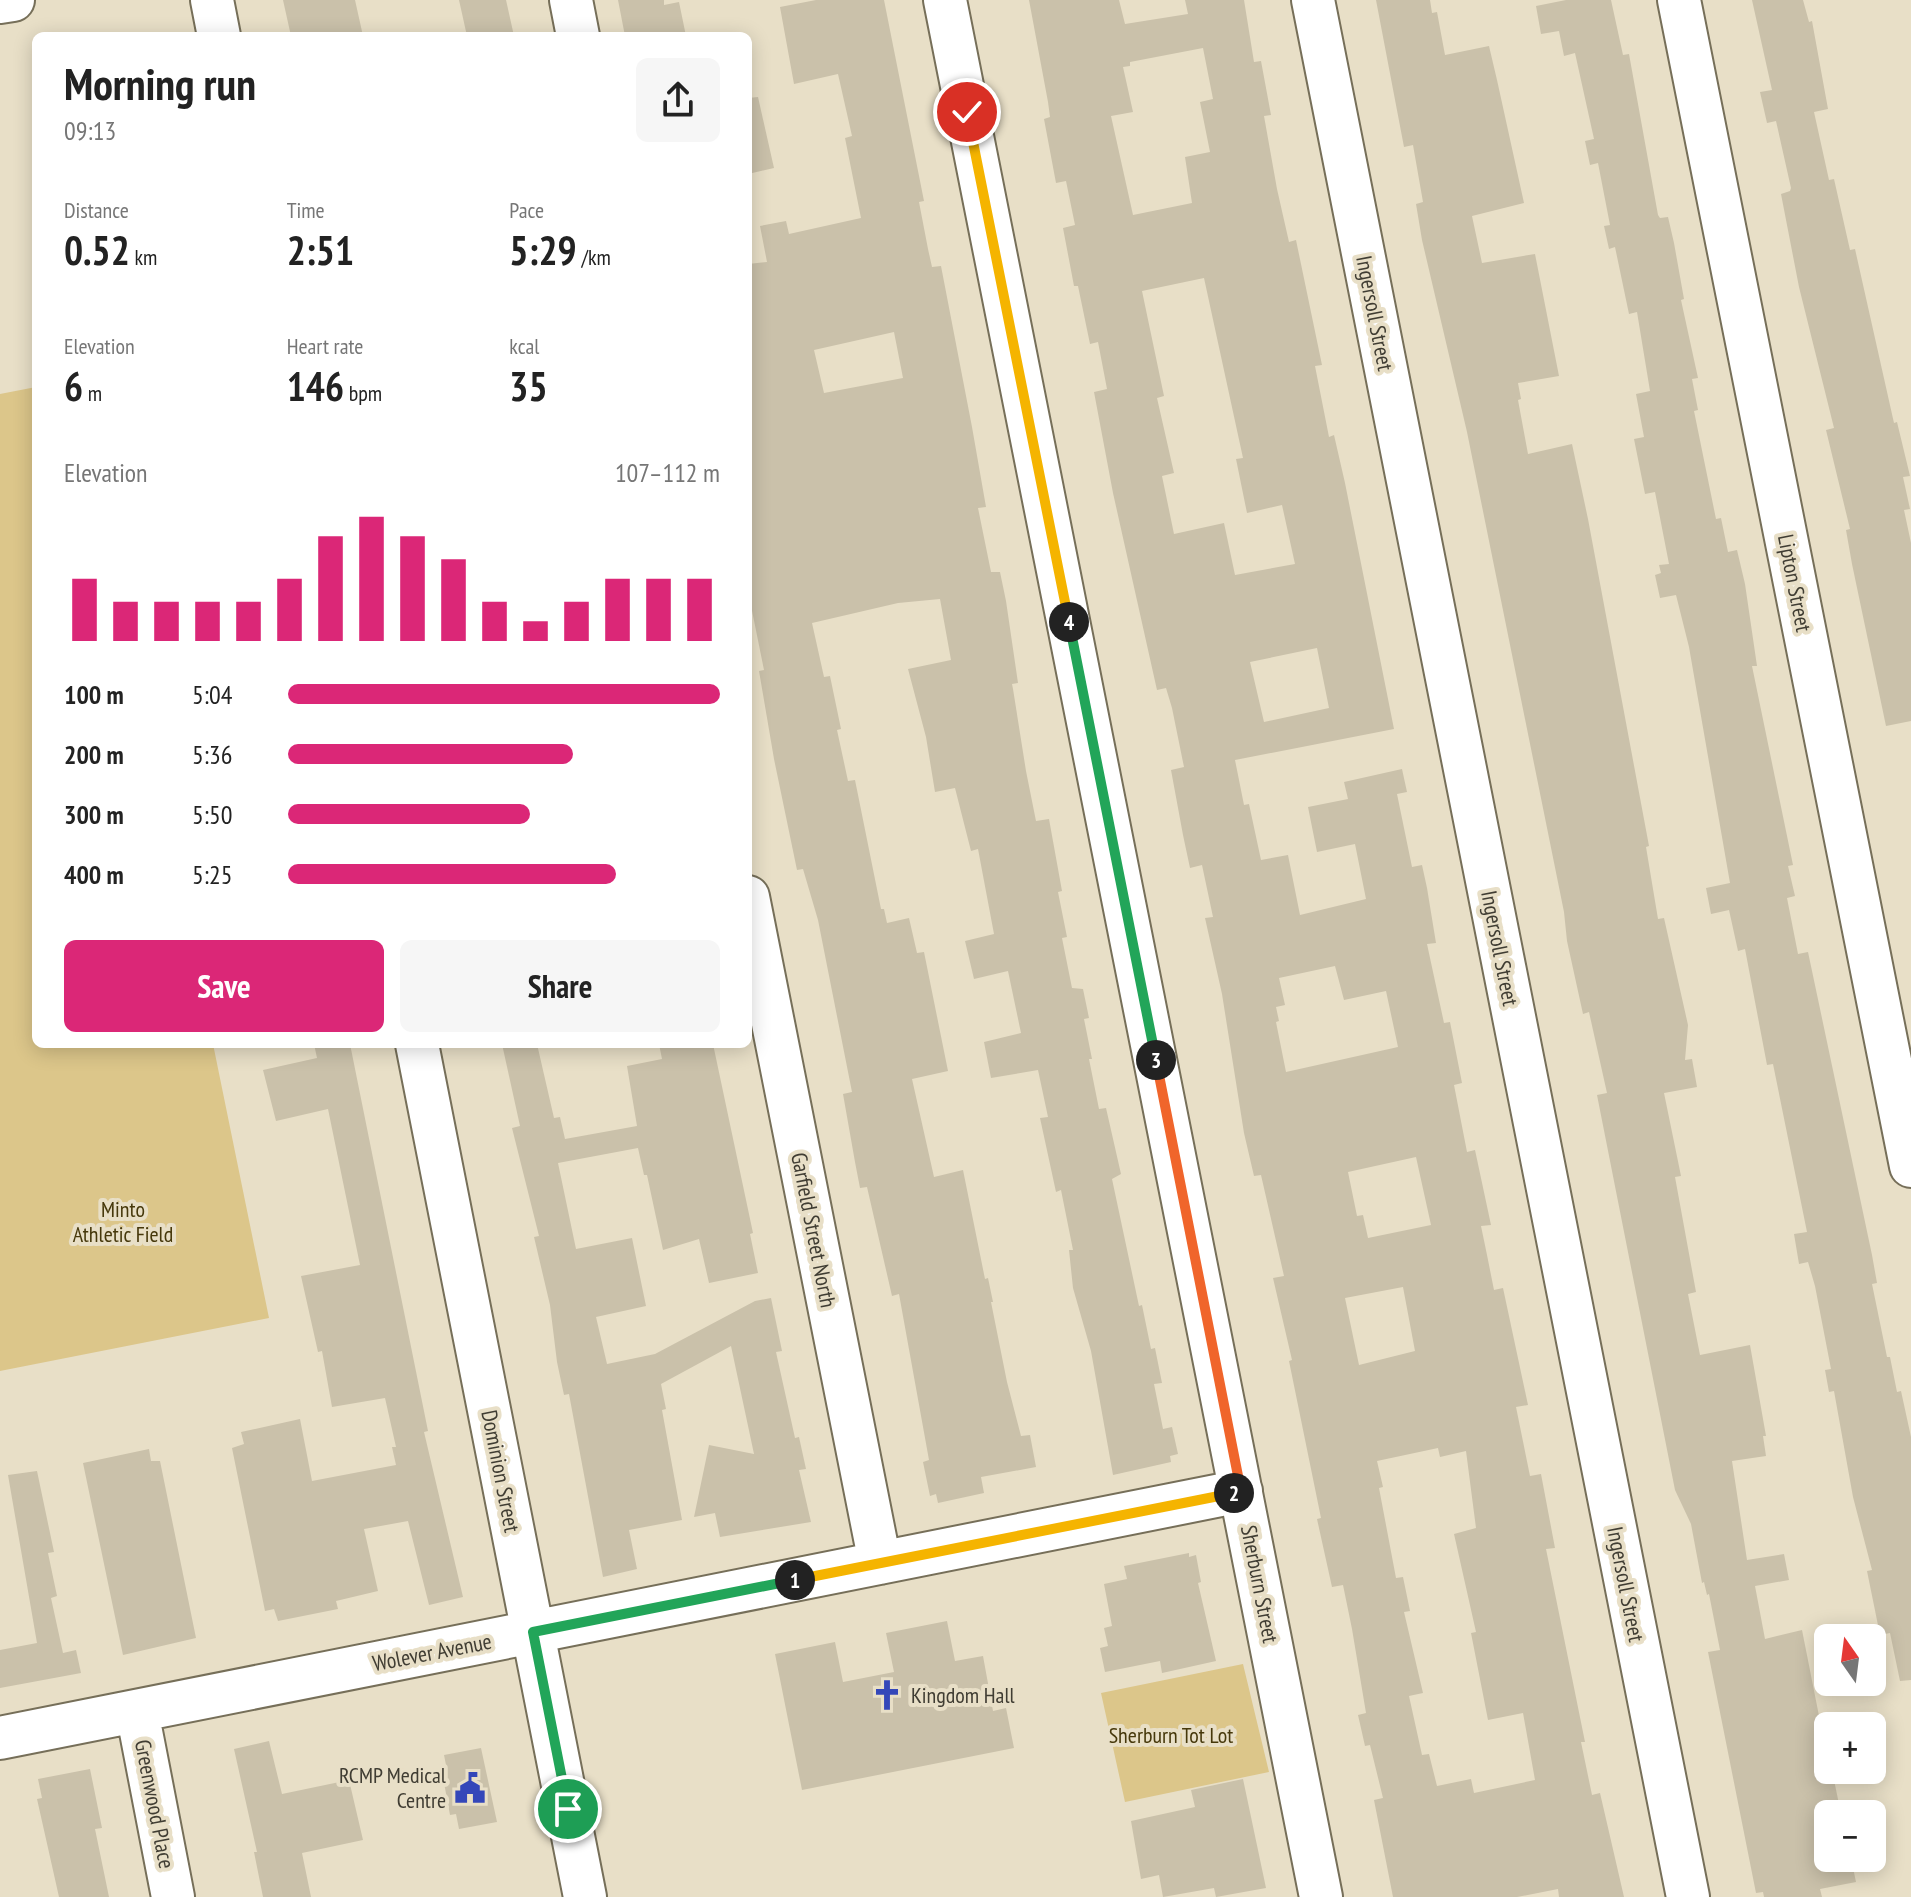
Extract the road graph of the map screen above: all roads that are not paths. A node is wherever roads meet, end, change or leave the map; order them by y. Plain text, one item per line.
1 (13, 0) edge
2 (212, 0) edge
3 (571, 0) edge
4 (945, 0) edge
5 (1313, 0) edge
6 (1679, 0) edge
7 (0, 2) edge
8 (218, 32) edge
9 (577, 32) edge
10 (752, 917) edge
11 (418, 1048) edge
12 (1911, 1166) edge
13 (1241, 1491) junction
14 (880, 1563) junction
15 (533, 1632) junction
16 (137, 1711) junction
17 (0, 1738) edge
18 (173, 1897) edge
19 (585, 1897) edge
20 (1321, 1897) edge
21 (1688, 1897) edge

1 - 7 street
2 - 8 street
3 - 9 street
4 - 13 street, Sherburn Street
5 - 21 street, Ingersoll Street
6 - 12 street, Lipton Street
10 - 14 street, Garfield Street North
11 - 15 street, Dominion Street
13 - 14 street, Wolever Avenue
13 - 20 street, Sherburn Street
14 - 15 street, Wolever Avenue
15 - 16 street, Wolever Avenue
15 - 19 street, Dominion Street
16 - 17 street, Wolever Avenue
16 - 18 street, Greenwood Place

